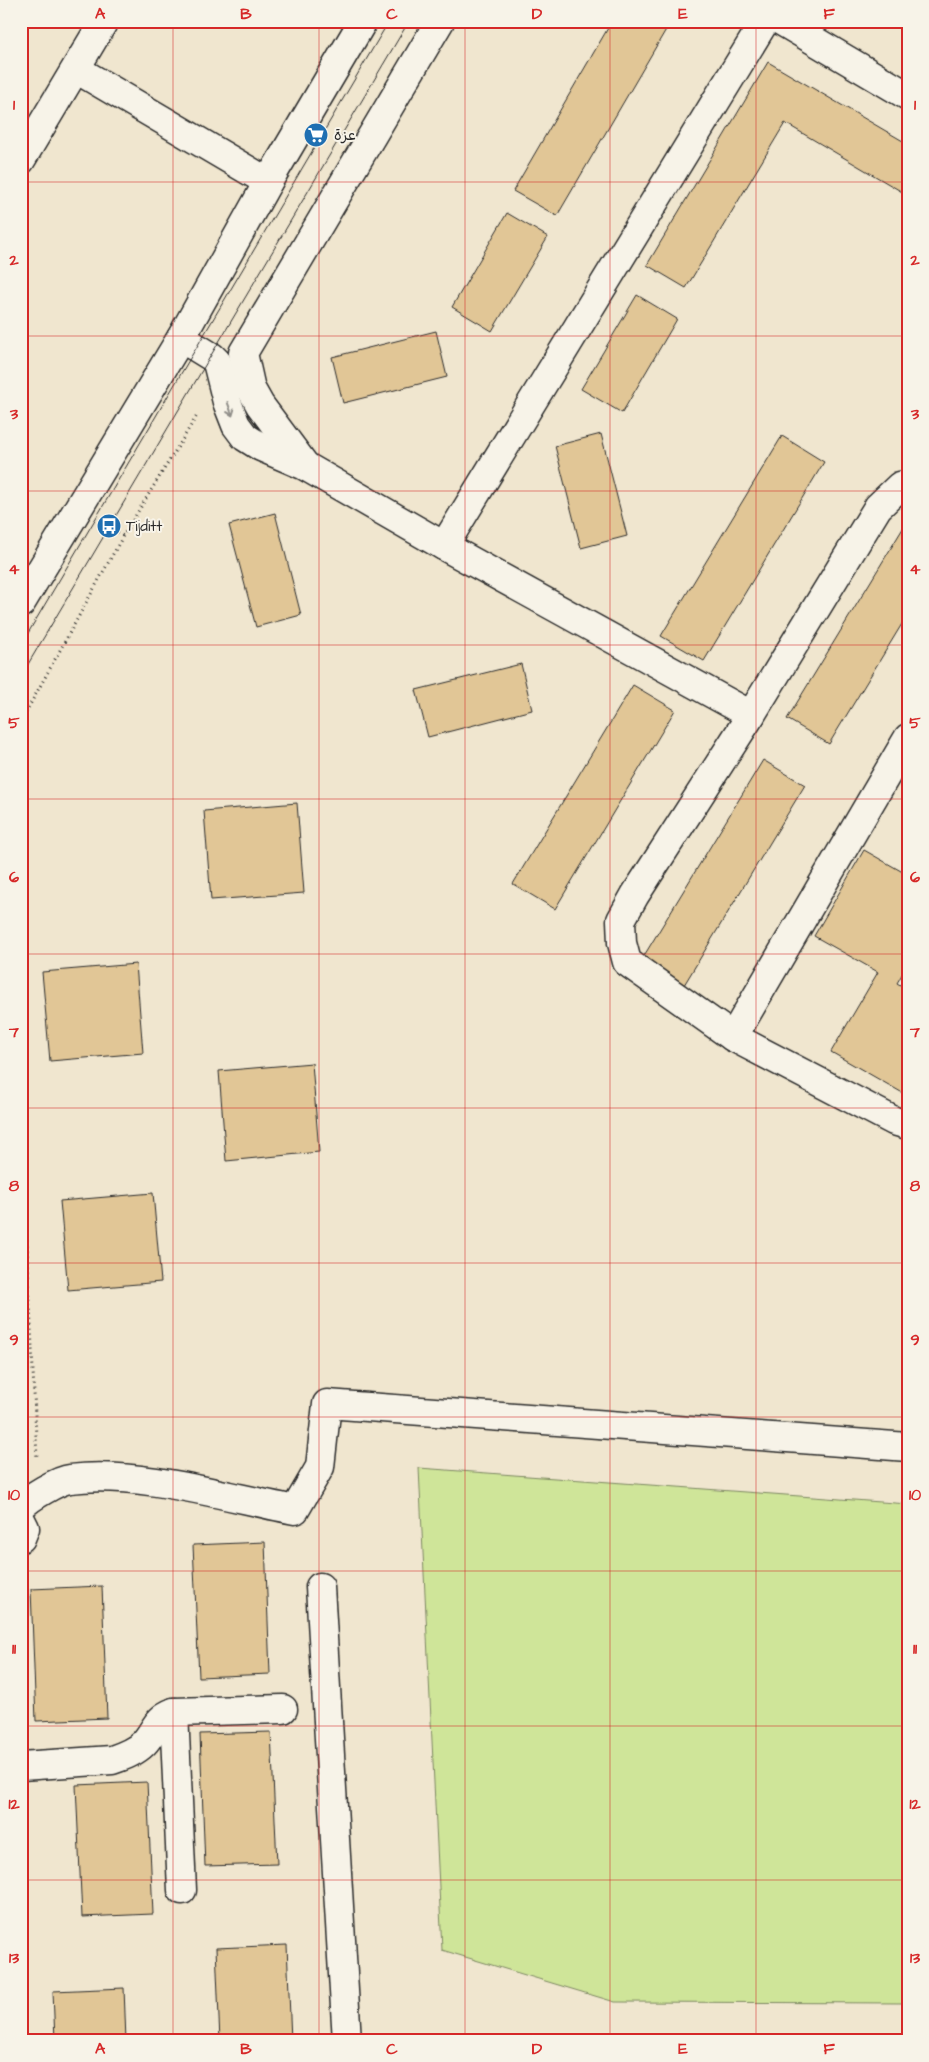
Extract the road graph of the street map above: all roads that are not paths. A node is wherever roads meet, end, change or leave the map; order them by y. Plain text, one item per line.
1 (104, 21) edge
2 (364, 21) edge
3 (440, 21) edge
4 (765, 21) edge
5 (781, 21) edge
6 (76, 69) junction
7 (908, 96) edge
8 (21, 160) edge
9 (268, 182) junction
10 (181, 338) junction
11 (243, 353) junction
12 (217, 362) junction
13 (305, 466) junction
14 (908, 485) edge
15 (444, 546) junction
16 (21, 603) edge
17 (751, 715) junction
18 (908, 738) edge
19 (733, 1037) junction
20 (908, 1126) edge
21 (908, 1447) edge
22 (25, 1505) edge
23 (21, 1538) edge
24 (320, 1587) dead end
25 (283, 1709) dead end
26 (174, 1712) junction
27 (21, 1766) edge
28 (182, 1890) dead end
29 (347, 2041) edge

1 - 6 street
2 - 9 street
3 - 11 street
4 - 15 street
5 - 7 street
6 - 8 street
6 - 9 street
9 - 10 street
10 - 12 street
10 - 16 street
11 - 12 street
11 - 13 street
12 -> 13 street
13 - 15 street
14 - 17 street
15 - 17 street
17 - 19 street
18 - 19 street
19 - 20 street
21 - 22 street
22 - 23 street
24 - 29 street
25 - 26 street
26 - 27 street
26 - 28 street

